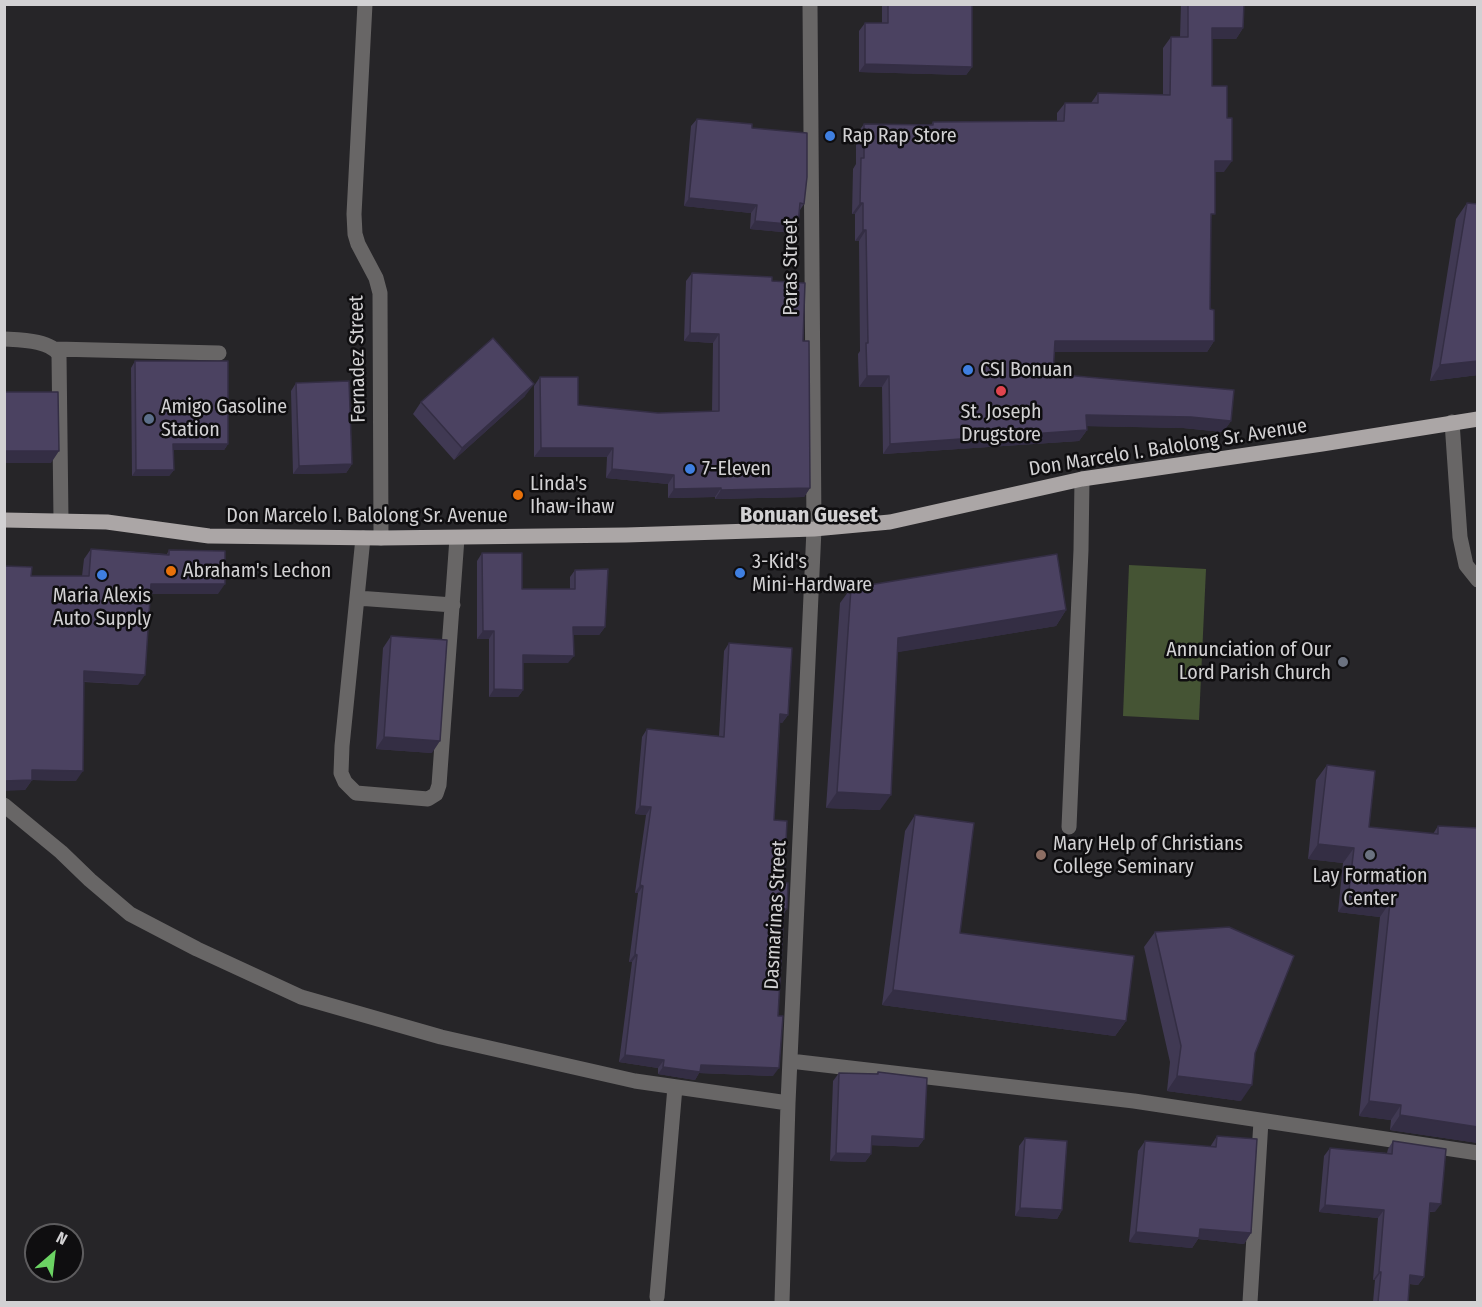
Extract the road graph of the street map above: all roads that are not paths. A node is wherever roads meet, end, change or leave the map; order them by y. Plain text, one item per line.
1 (365, 4) edge
2 (810, 4) edge
3 (4, 339) edge
4 (56, 349) junction
5 (219, 353) dead end
6 (1478, 418) edge
7 (1452, 422) junction
8 (1082, 479) junction
9 (4, 520) edge
10 (61, 520) junction
11 (814, 529) junction
12 (363, 538) junction
13 (381, 538) junction
14 (457, 538) junction
15 (1478, 580) edge
16 (357, 598) junction
17 (453, 605) junction
18 (4, 805) edge
19 (1069, 826) dead end
20 (790, 1060) junction
21 (675, 1087) junction
22 (788, 1103) junction
23 (1261, 1121) junction
24 (1478, 1153) edge
25 (657, 1297) dead end
26 (782, 1302) edge
27 (1250, 1302) edge

1 - 13 street, Fernadez Street
2 - 11 street, Paras Street
3 - 4 street
4 - 5 street
4 - 10 street
6 - 7 main road, Don Marcelo I. Balolong Sr. Avenue
7 - 8 main road, Don Marcelo I. Balolong Sr. Avenue
7 - 15 street
8 - 11 main road, Don Marcelo I. Balolong Sr. Avenue
8 - 19 street
9 - 10 main road, Don Marcelo I. Balolong Sr. Avenue
10 - 12 main road, Don Marcelo I. Balolong Sr. Avenue
11 - 14 main road, Don Marcelo I. Balolong Sr. Avenue
11 - 20 street, Dasmarinas Street
12 - 13 main road, Don Marcelo I. Balolong Sr. Avenue
12 - 16 street
13 - 14 main road, Don Marcelo I. Balolong Sr. Avenue
14 - 17 street
16 - 17 street
16 - 17 street
18 - 21 street
20 - 22 street, Dasmarinas Street
20 - 23 street
21 - 22 street
21 - 25 street
22 - 26 street, Dasmarinas Street
23 - 24 street
23 - 27 street

